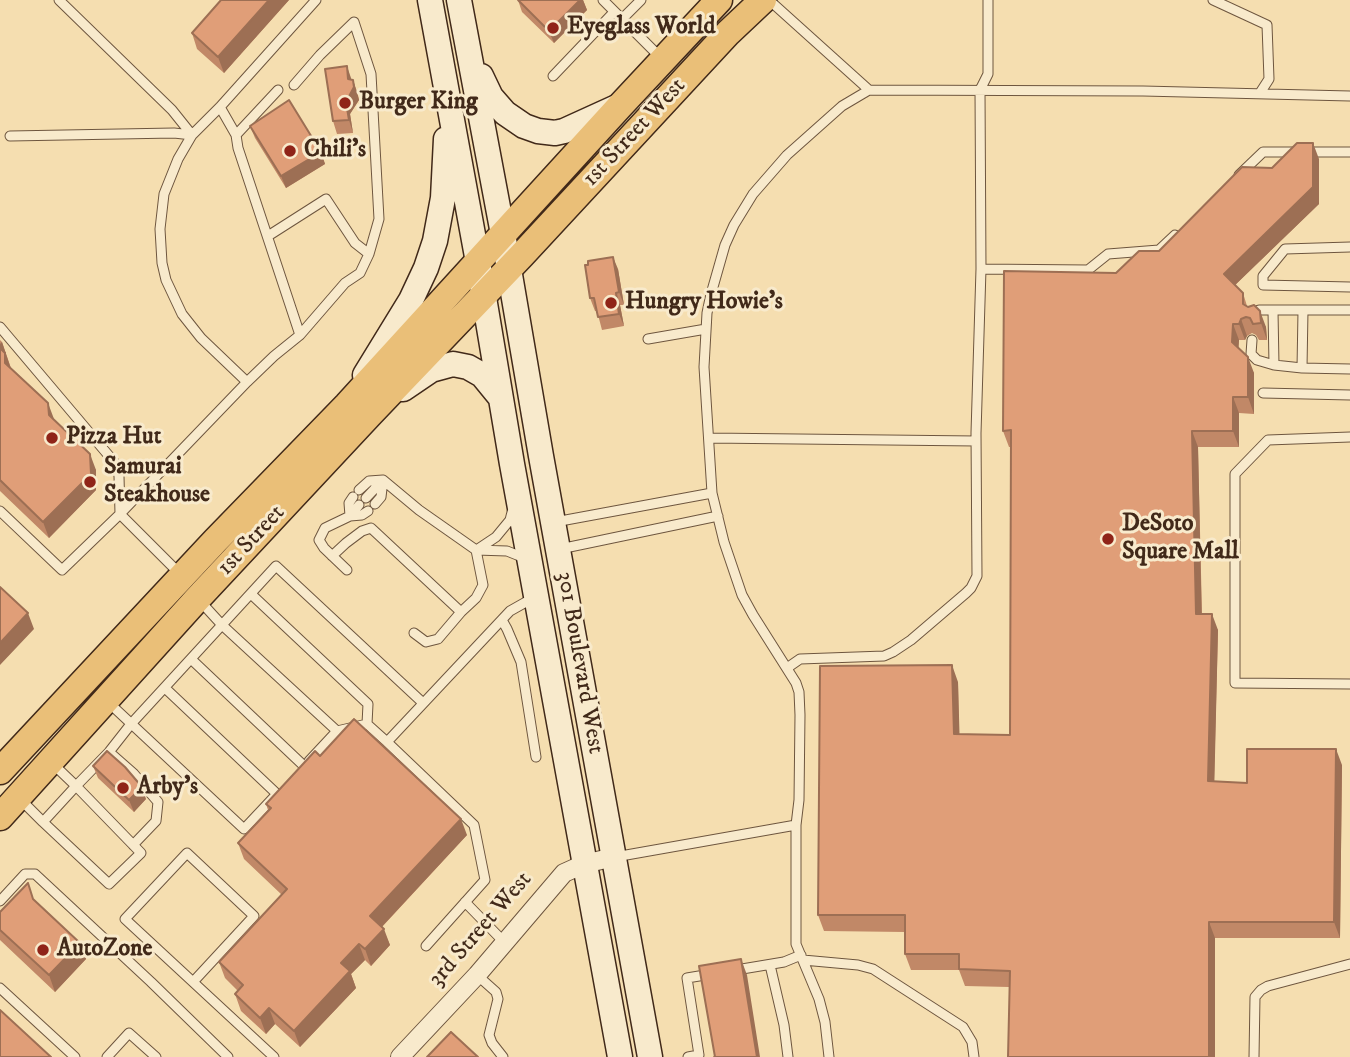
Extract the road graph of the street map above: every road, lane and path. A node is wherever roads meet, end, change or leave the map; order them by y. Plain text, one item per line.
1 (59, 0) edge
2 (316, 0) edge
3 (429, 0) edge
4 (459, 0) edge
5 (603, 0) edge
6 (641, 0) edge
7 (719, 0) edge
8 (764, 0) edge
9 (769, 0) edge
10 (988, 0) edge
11 (1213, 0) edge
12 (614, 12) junction
13 (622, 19) junction
14 (467, 44) junction
15 (664, 61) junction
16 (553, 76) dead end
17 (294, 85) dead end
18 (278, 90) dead end
19 (869, 90) junction
20 (980, 90) junction
21 (1260, 93) junction
22 (1350, 96) edge
23 (448, 100) junction
24 (620, 106) junction
25 (220, 107) junction
26 (192, 135) junction
27 (236, 135) junction
28 (10, 136) dead end
29 (1350, 152) edge
30 (1229, 183) edge
31 (1180, 230) edge
32 (503, 234) junction
33 (268, 236) junction
34 (1350, 247) edge
35 (369, 254) junction
36 (478, 262) junction
37 (508, 269) junction
38 (981, 269) junction
39 (1350, 287) edge
40 (484, 293) junction
41 (1303, 310) junction
42 (1350, 310) edge
43 (1273, 311) junction
44 (1255, 316) edge
45 (0, 327) edge
46 (706, 329) junction
47 (300, 335) junction
48 (648, 339) dead end
49 (1252, 340) edge
50 (1273, 365) junction
51 (1303, 368) junction
52 (1350, 369) edge
53 (247, 382) junction
54 (1263, 393) dead end
55 (1350, 395) edge
56 (500, 397) junction
57 (358, 410) junction
58 (1350, 437) edge
59 (709, 438) junction
60 (976, 441) junction
61 (383, 480) junction
62 (517, 492) junction
63 (712, 493) junction
64 (0, 511) edge
65 (120, 514) junction
66 (350, 516) junction
67 (718, 516) junction
68 (553, 522) junction
69 (558, 549) junction
70 (476, 550) junction
71 (332, 556) junction
72 (530, 560) junction
73 (347, 570) dead end
74 (183, 576) junction
75 (251, 594) junction
76 (536, 596) junction
77 (198, 598) junction
78 (461, 612) junction
79 (502, 620) junction
80 (222, 625) junction
81 (414, 634) dead end
82 (191, 659) junction
83 (787, 668) junction
84 (1350, 684) edge
85 (164, 688) junction
86 (106, 700) junction
87 (423, 703) junction
88 (131, 724) junction
89 (367, 724) junction
90 (337, 732) junction
91 (387, 742) junction
92 (109, 752) junction
93 (536, 757) dead end
94 (51, 761) junction
95 (304, 766) junction
96 (0, 771) edge
97 (295, 775) edge
98 (286, 785) edge
99 (76, 786) junction
100 (277, 794) junction
101 (19, 797) junction
102 (0, 817) edge
103 (43, 822) junction
104 (796, 825) junction
105 (133, 845) junction
106 (614, 857) junction
107 (584, 864) junction
108 (0, 901) edge
109 (465, 902) junction
110 (504, 942) junction
111 (426, 946) dead end
112 (802, 958) junction
113 (1350, 964) edge
114 (770, 965) junction
115 (477, 975) junction
116 (193, 982) junction
117 (0, 988) edge
118 (75, 1057) edge
119 (107, 1057) edge
120 (156, 1057) edge
121 (228, 1057) edge
122 (274, 1057) edge
123 (400, 1057) edge
124 (503, 1057) edge
125 (620, 1057) edge
126 (650, 1057) edge
127 (688, 1057) edge
128 (788, 1057) edge
129 (829, 1057) edge
130 (974, 1057) edge
131 (1254, 1057) edge

1 - 26 lane
2 - 25 lane
3 - 23 main road
4 - 14 main road
5 - 12 lane
6 - 13 lane
7 - 15 main road, 1st Street
8 - 37 main road, 1st Street West
9 - 19 lane
10 - 20 lane
11 - 21 lane
12 - 13 lane
12 - 16 lane
13 - 15 lane
14 - 24 main road
14 - 32 main road, 301 Boulevard West
15 - 24 main road, 1st Street
17 - 35 lane
18 - 27 lane
19 - 20 lane
19 - 46 lane
20 - 21 lane
20 - 38 lane
21 - 22 lane
23 - 36 main road, 301 Boulevard West
23 - 57 main road
24 - 32 main road, 1st Street
25 - 26 lane
25 - 27 lane
26 - 28 lane
26 - 53 lane
27 - 33 lane
29 - 30 lane
31 - 38 lane
32 - 36 main road, 1st Street
32 - 37 main road, 301 Boulevard West
33 - 35 lane
33 - 47 lane
34 - 39 lane
35 - 47 lane
36 - 40 main road, 301 Boulevard West
36 - 57 main road, 1st Street
37 - 40 main road, 1st Street
37 - 68 main road, 301 Boulevard West
38 - 60 lane
40 - 56 main road, 301 Boulevard West
40 - 57 main road, 1st Street
41 - 42 lane
41 - 43 lane
41 - 51 lane
43 - 44 lane
43 - 50 lane
45 - 65 lane
46 - 48 lane
46 - 59 lane
47 - 53 lane
49 - 50 lane
50 - 51 lane
51 - 52 lane
53 - 65 lane
54 - 55 lane
56 - 57 main road
56 - 62 main road, 301 Boulevard West
57 - 74 main road, 1st Street
57 - 77 main road, 1st Street
58 - 84 lane
59 - 60 lane
59 - 63 lane
60 - 83 lane
61 - 66 lane
61 - 66 lane
61 - 66 lane
61 - 70 lane
62 - 70 lane
62 - 72 main road, 301 Boulevard West
63 - 67 lane
63 - 68 lane
64 - 65 lane
65 - 74 lane
66 - 71 lane
67 - 69 lane
67 - 83 lane
68 - 69 main road, 301 Boulevard West
69 - 106 main road, 301 Boulevard West
70 - 72 lane
70 - 78 lane
71 - 73 lane
71 - 78 lane
72 - 76 main road, 301 Boulevard West
74 - 96 main road, 1st Street
75 - 80 lane
75 - 87 lane
75 - 89 lane
76 - 79 lane
76 - 107 main road, 301 Boulevard West
77 - 80 lane
77 - 86 main road, 1st Street
78 - 81 lane
79 - 87 lane
79 - 93 lane
80 - 82 lane
80 - 90 lane
82 - 85 lane
82 - 95 lane
83 - 104 lane
85 - 88 lane
85 - 100 lane
86 - 88 lane
86 - 94 main road, 1st Street
87 - 91 lane
88 - 92 lane
88 - 100 lane
89 - 90 lane
89 - 91 lane
90 - 95 lane
91 - 109 lane
92 - 99 lane
92 - 105 lane
94 - 99 lane
94 - 101 main road, 1st Street
95 - 97 lane
98 - 100 lane
99 - 103 lane
99 - 105 lane
101 - 102 main road, 1st Street
101 - 103 lane
103 - 105 lane
104 - 106 lane
104 - 112 lane
106 - 107 street, 3rd Street West
106 - 126 main road, 301 Boulevard West
107 - 110 street, 3rd Street West
107 - 125 main road, 301 Boulevard West
108 - 121 lane
109 - 110 lane
109 - 111 lane
110 - 115 street, 3rd Street West
112 - 114 lane
112 - 129 lane
112 - 130 lane
113 - 131 lane
114 - 127 lane
114 - 128 lane
115 - 123 street, 3rd Street West
115 - 124 lane
116 - 116 lane
116 - 122 lane
117 - 118 lane
119 - 120 lane

